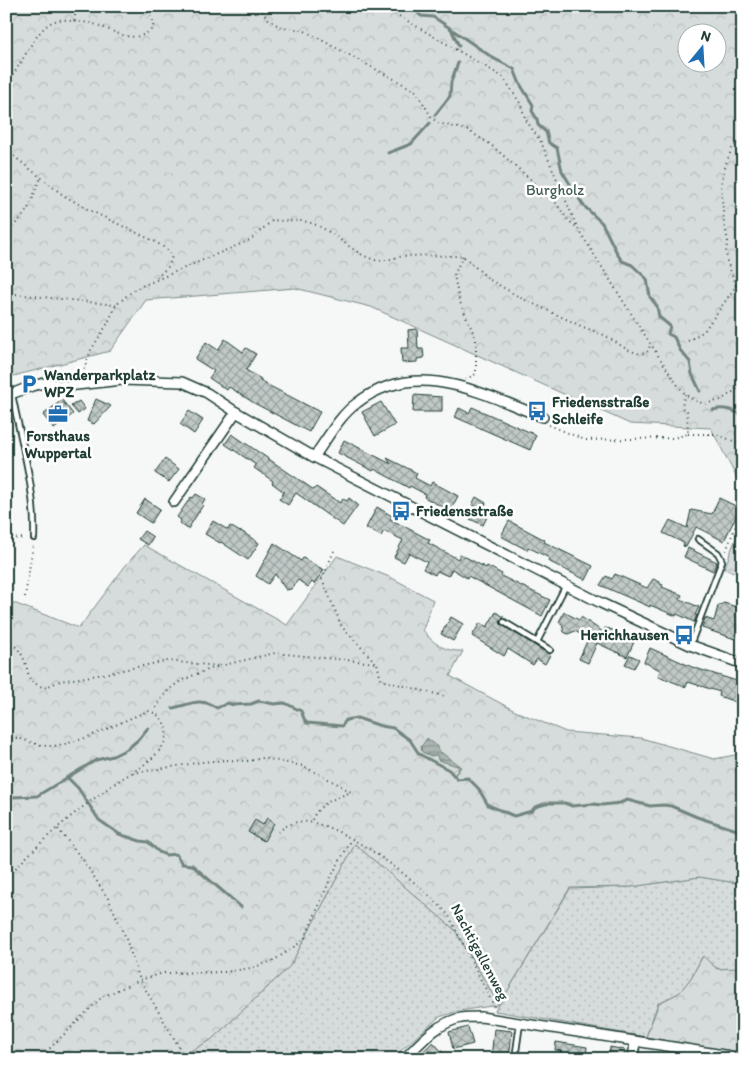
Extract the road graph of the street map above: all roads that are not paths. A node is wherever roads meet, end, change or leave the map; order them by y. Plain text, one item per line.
1 (9, 395) edge
2 (236, 412) junction
3 (543, 417) road end
4 (314, 457) junction
5 (174, 502) dead end
6 (34, 538) road end
7 (698, 539) dead end
8 (566, 585) junction
9 (504, 622) dead end
10 (537, 642) junction
11 (690, 645) junction
12 (550, 650) dead end
13 (743, 664) edge
14 (520, 1024) junction
15 (635, 1042) junction
16 (743, 1058) edge
17 (404, 1059) edge
18 (515, 1059) edge
19 (633, 1059) edge

1 - 2 street
1 - 6 lane
2 - 4 street
2 - 5 street
3 - 4 street
4 - 8 street
7 - 11 lane
8 - 10 lane
8 - 11 street
9 - 10 lane
10 - 12 lane
11 - 13 street
14 - 15 street, Nachtigallenweg
14 - 17 street, Nachtigallenweg
14 - 18 lane
15 - 16 street, Nachtigallenweg
15 - 19 street

